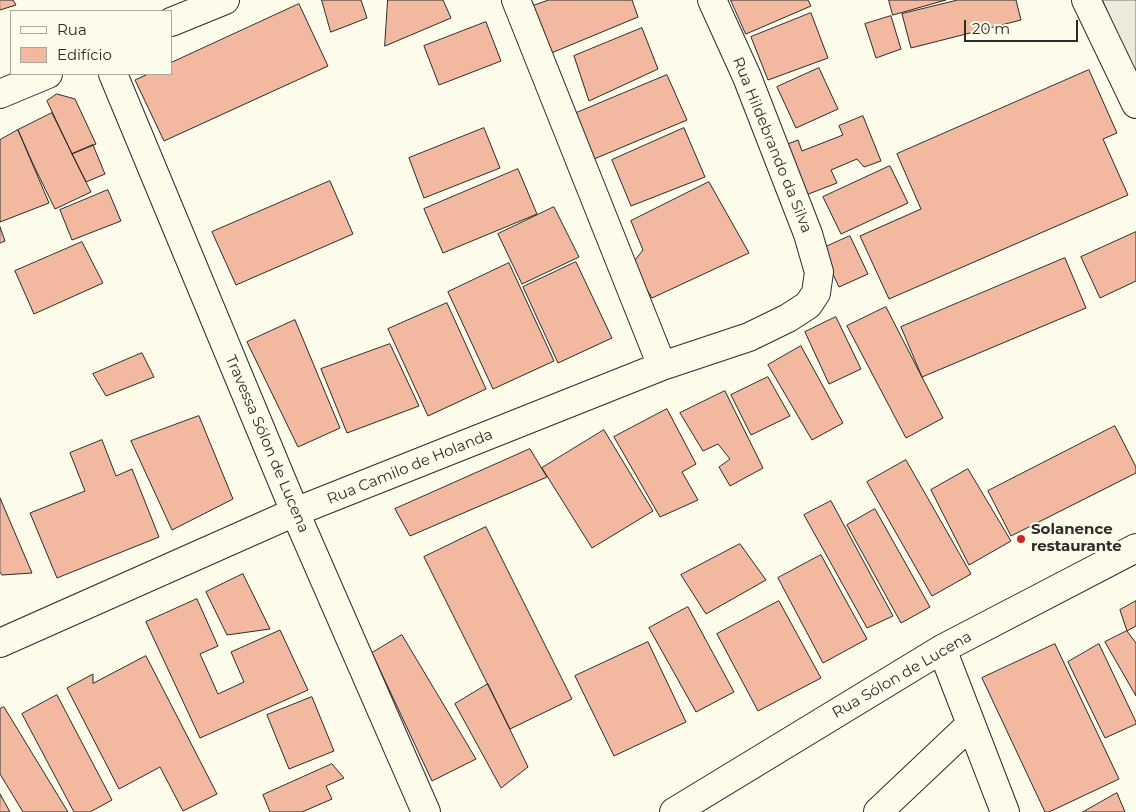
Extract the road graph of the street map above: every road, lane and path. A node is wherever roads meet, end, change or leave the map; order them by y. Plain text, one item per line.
1 (225, 0) edge
2 (516, 0) edge
3 (712, 0) edge
4 (1086, 0) edge
5 (172, 22) edge
6 (46, 75) edge
7 (113, 75) edge
8 (0, 94) edge
9 (1136, 104) edge
10 (816, 292) joint
11 (662, 366) junction
12 (295, 512) junction
13 (1136, 548) edge
14 (0, 643) edge
15 (942, 649) junction
16 (970, 725) junction
17 (426, 812) edge
18 (674, 812) edge
19 (878, 812) edge
20 (1005, 812) edge

1 - 5 street
2 - 11 street
3 - 10 street, Rua Hildebrando da Silva
4 - 9 street
6 - 8 street
7 - 12 street, Travessa Sólon de Lucena
10 - 11 street, Rua Camilo de Holanda
11 - 12 street, Rua Camilo de Holanda
12 - 14 street, Rua Camilo de Holanda
12 - 17 street, Travessa Sólon de Lucena
13 - 15 street, Rua Sólon de Lucena
15 - 16 street
15 - 18 street, Rua Sólon de Lucena
16 - 19 street
16 - 20 street

